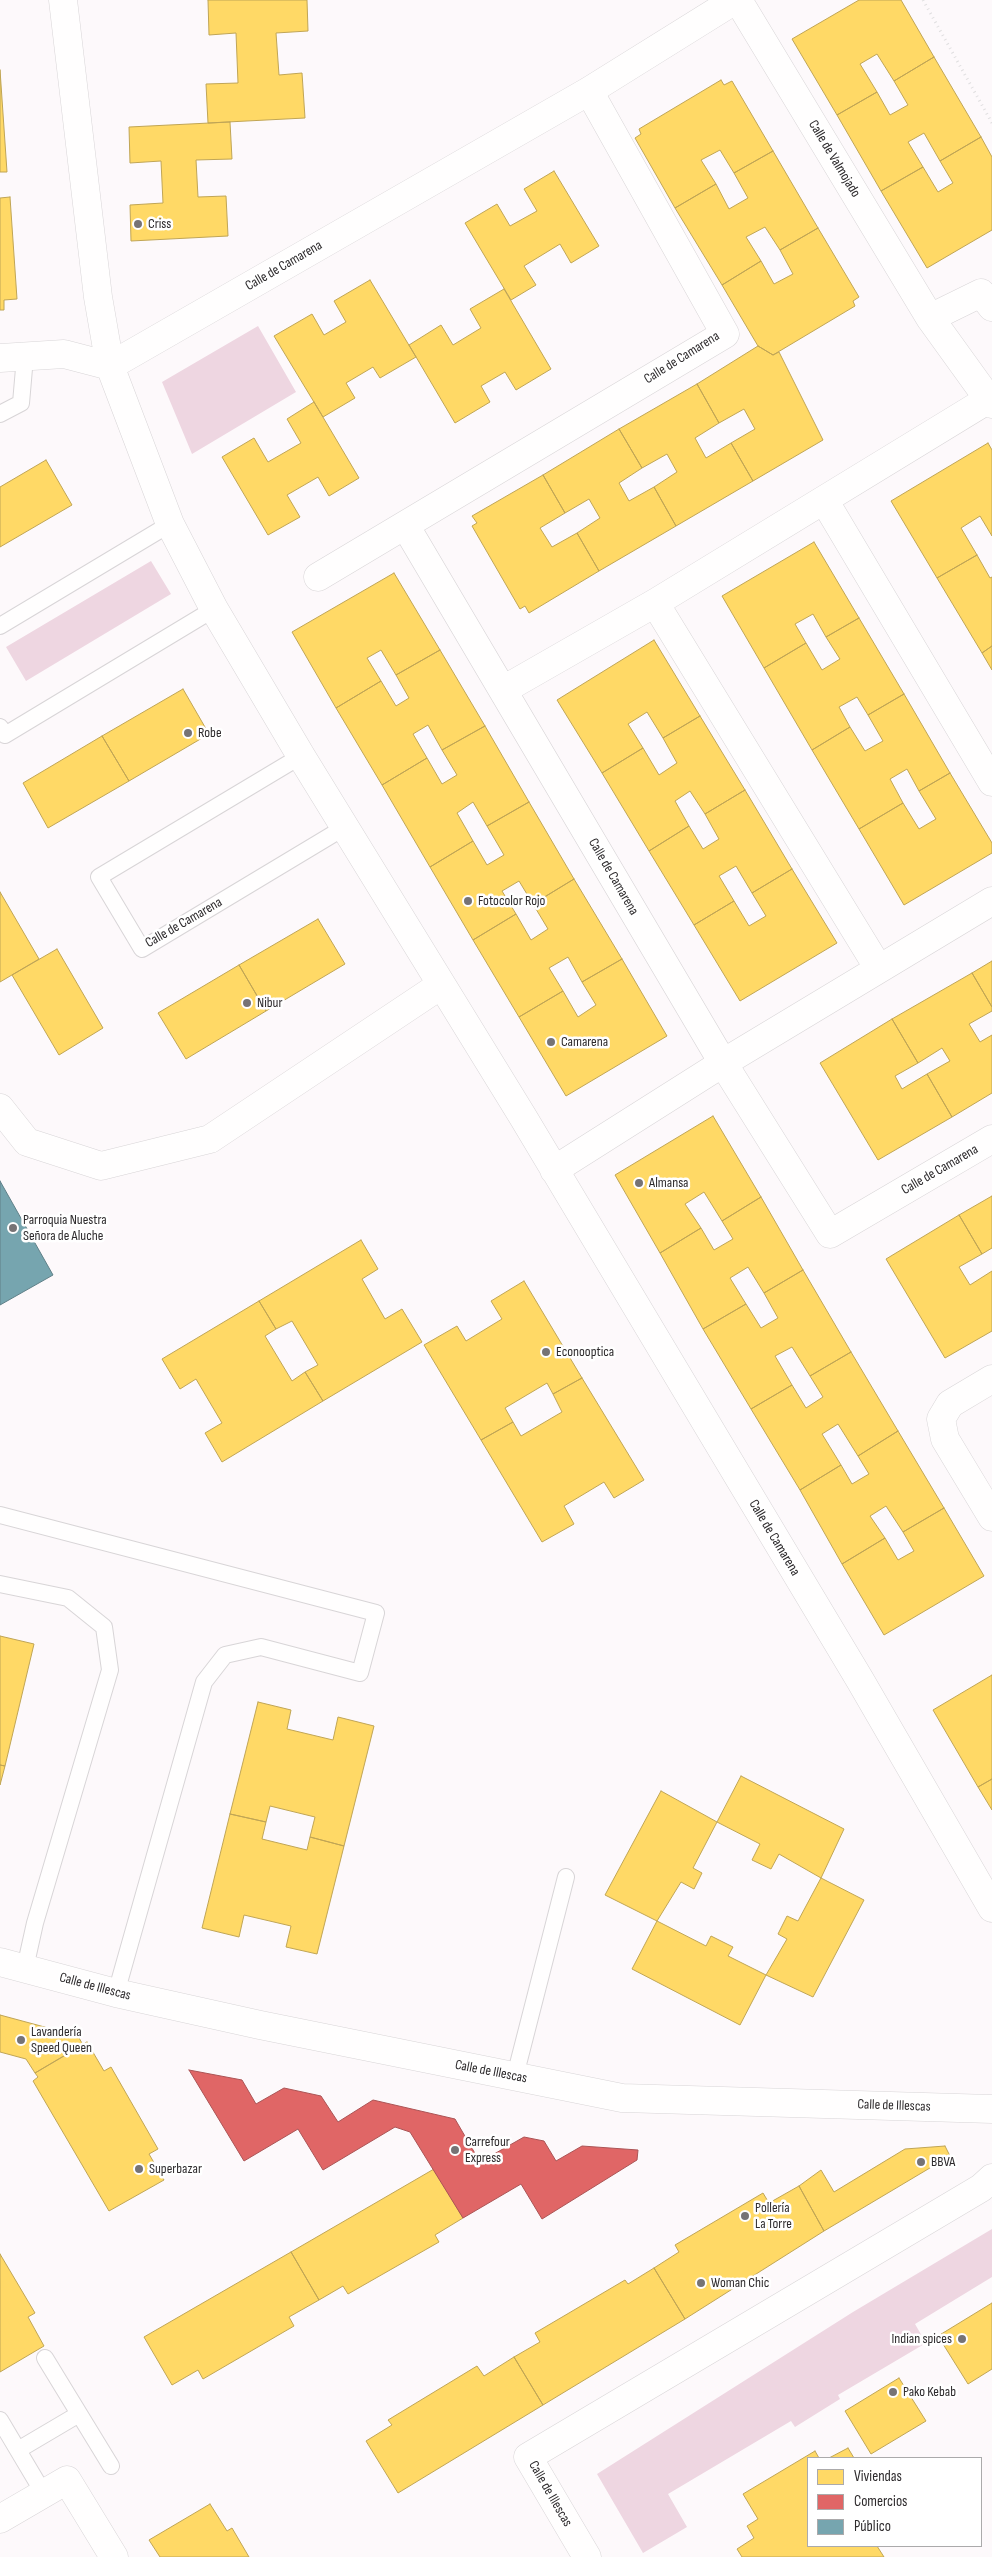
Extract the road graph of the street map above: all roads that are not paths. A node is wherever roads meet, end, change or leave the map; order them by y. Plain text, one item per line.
1 (63, 0) edge
2 (737, 0) edge
3 (589, 91) junction
4 (992, 307) edge
5 (930, 318) junction
6 (12, 358) edge
7 (110, 366) junction
8 (990, 402) edge
9 (0, 414) edge
10 (824, 500) junction
11 (170, 524) junction
12 (405, 525) junction
13 (318, 577) dead end
14 (656, 603) junction
15 (214, 609) junction
16 (0, 626) edge
17 (504, 690) junction
18 (0, 727) edge
19 (301, 756) junction
20 (992, 782) edge
21 (345, 827) junction
22 (992, 901) edge
23 (879, 969) junction
24 (441, 985) junction
25 (723, 1063) junction
26 (0, 1108) edge
27 (992, 1139) edge
28 (554, 1170) junction
29 (992, 1379) edge
30 (0, 1515) edge
31 (992, 1517) edge
32 (0, 1584) edge
33 (566, 1877) dead end
34 (992, 1908) edge
35 (12, 1965) edge
36 (116, 1993) junction
37 (515, 2076) junction
38 (992, 2109) edge
39 (992, 2178) edge
40 (45, 2358) dead end
41 (79, 2414) junction
42 (0, 2420) edge
43 (18, 2450) junction
44 (111, 2466) dead end
45 (44, 2494) junction
46 (0, 2519) edge
47 (114, 2557) edge
48 (587, 2557) edge

1 - 7 street, Calle de Camarena
2 - 3 street, Calle de Camarena
2 - 5 street, Calle de Valmojado
3 - 7 street, Calle de Camarena
3 - 12 street, Calle de Camarena
4 - 5 street
5 - 8 street, Calle de Valmojado
6 - 7 street
6 - 9 lane
7 - 11 street, Calle de Camarena
8 - 10 street
10 - 14 street
10 - 20 street
11 - 15 street, Calle de Camarena
11 - 16 lane
12 - 13 street, Calle de Camarena
12 - 17 street, Calle de Camarena
14 - 17 street
14 - 23 street
15 - 18 lane
15 - 19 street, Calle de Camarena
17 - 25 street, Calle de Camarena
19 - 21 street, Calle de Camarena
19 - 21 lane, Calle de Camarena
21 - 24 street, Calle de Camarena
22 - 23 street
23 - 25 street
24 - 26 street
24 - 28 street, Calle de Camarena
25 - 27 street, Calle de Camarena
25 - 28 street
28 - 34 street, Calle de Camarena
29 - 31 street
30 - 36 lane
32 - 35 lane
33 - 37 lane
35 - 36 street, Calle de Illescas
36 - 37 street, Calle de Illescas
37 - 38 street, Calle de Illescas
39 - 48 street, Calle de Illescas
40 - 41 lane
41 - 43 lane
41 - 44 lane
42 - 43 lane
43 - 45 lane
45 - 46 street
45 - 47 street

